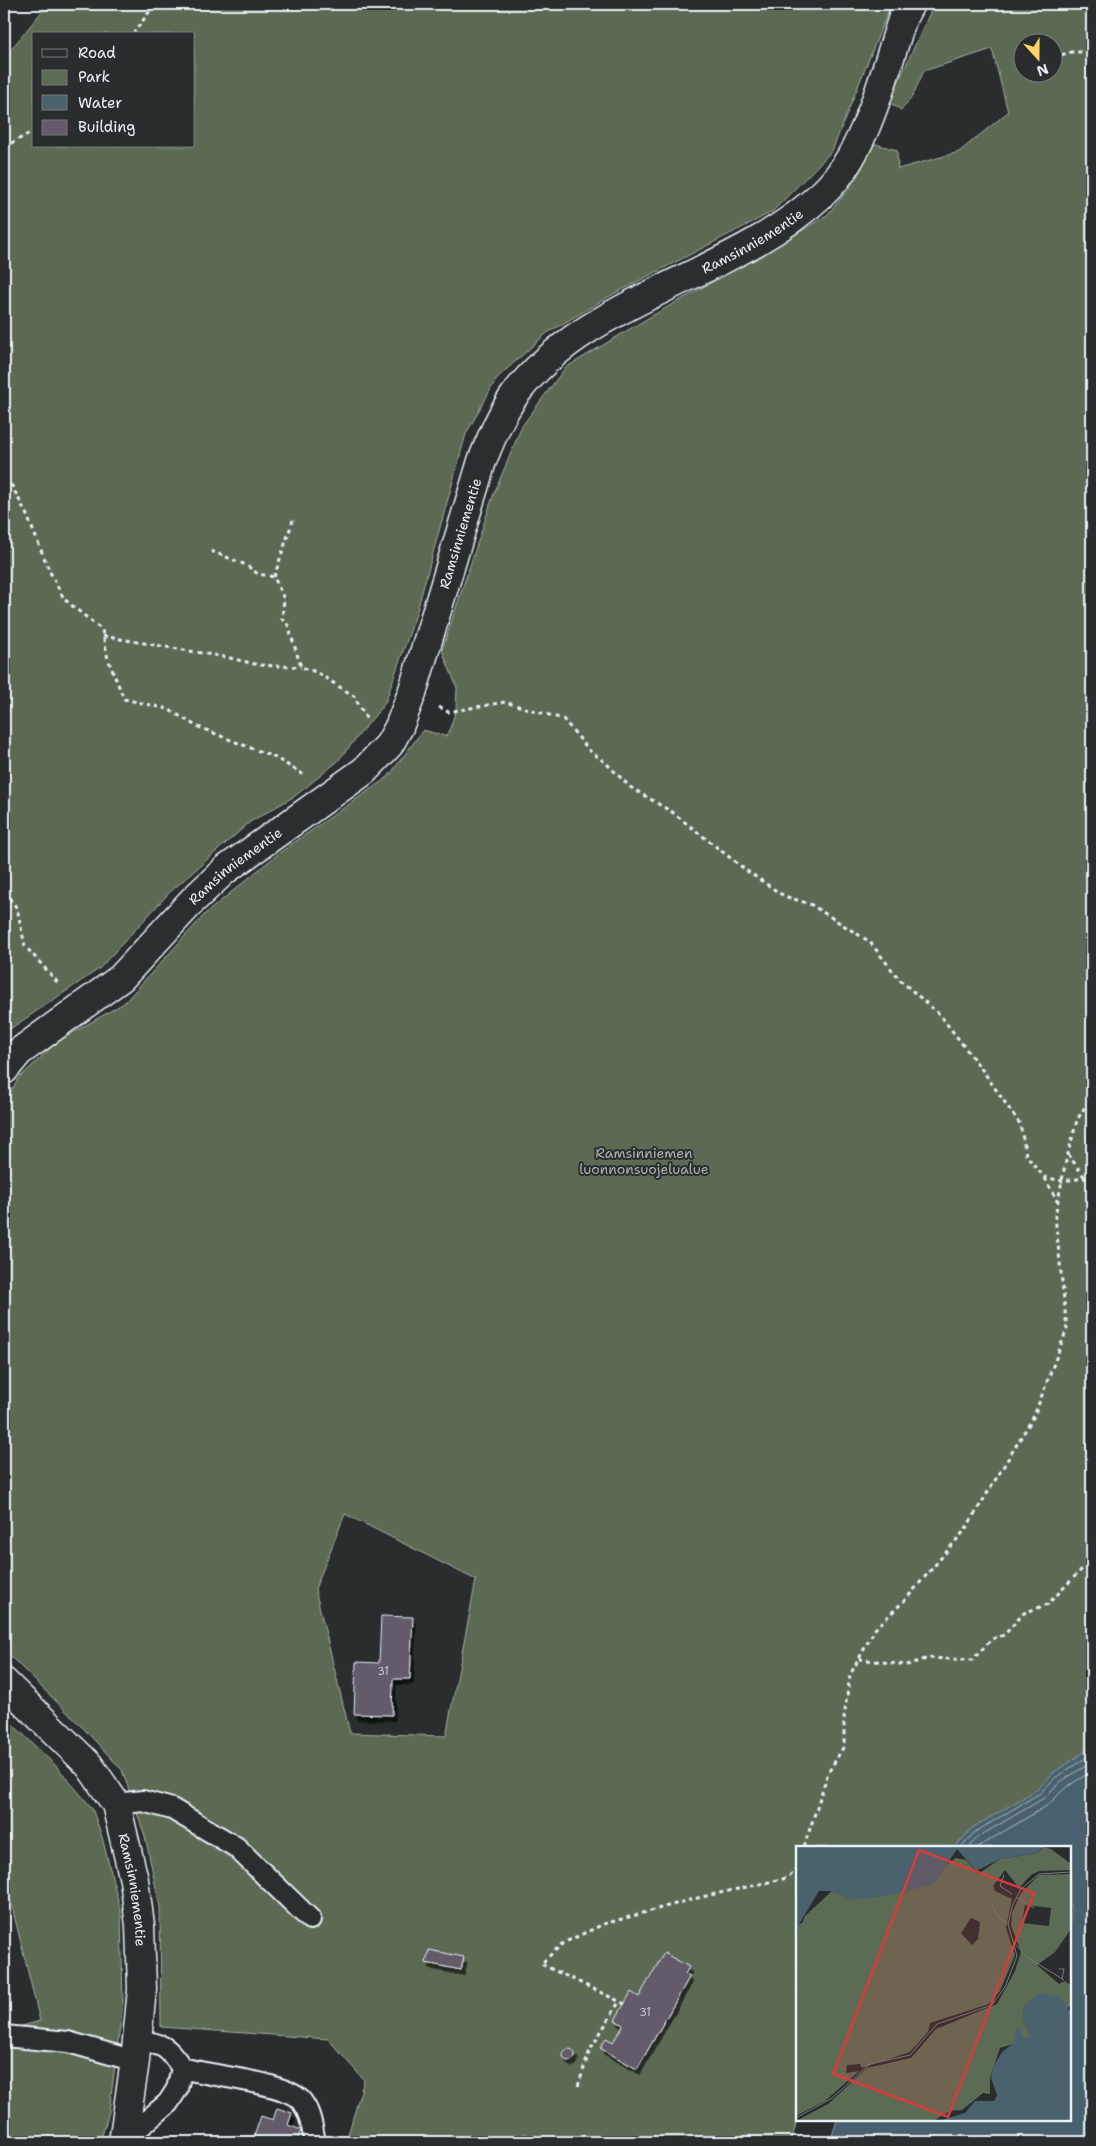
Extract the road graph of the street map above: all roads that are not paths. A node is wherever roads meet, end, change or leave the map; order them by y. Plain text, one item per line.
1 (910, 4) edge
2 (4, 1070) edge
3 (4, 1682) edge
4 (116, 1804) junction
5 (310, 1919) dead end
6 (4, 2036) edge
7 (136, 2051) junction
8 (182, 2068) junction
9 (123, 2142) edge
10 (315, 2142) edge

1 - 2 street, Ramsinniementie
3 - 4 street, Ramsinniementie
4 - 5 lane
4 - 7 street, Ramsinniementie
6 - 7 lane
7 - 8 lane
7 - 9 street, Ramsinniementie
8 - 9 lane
8 - 10 lane

